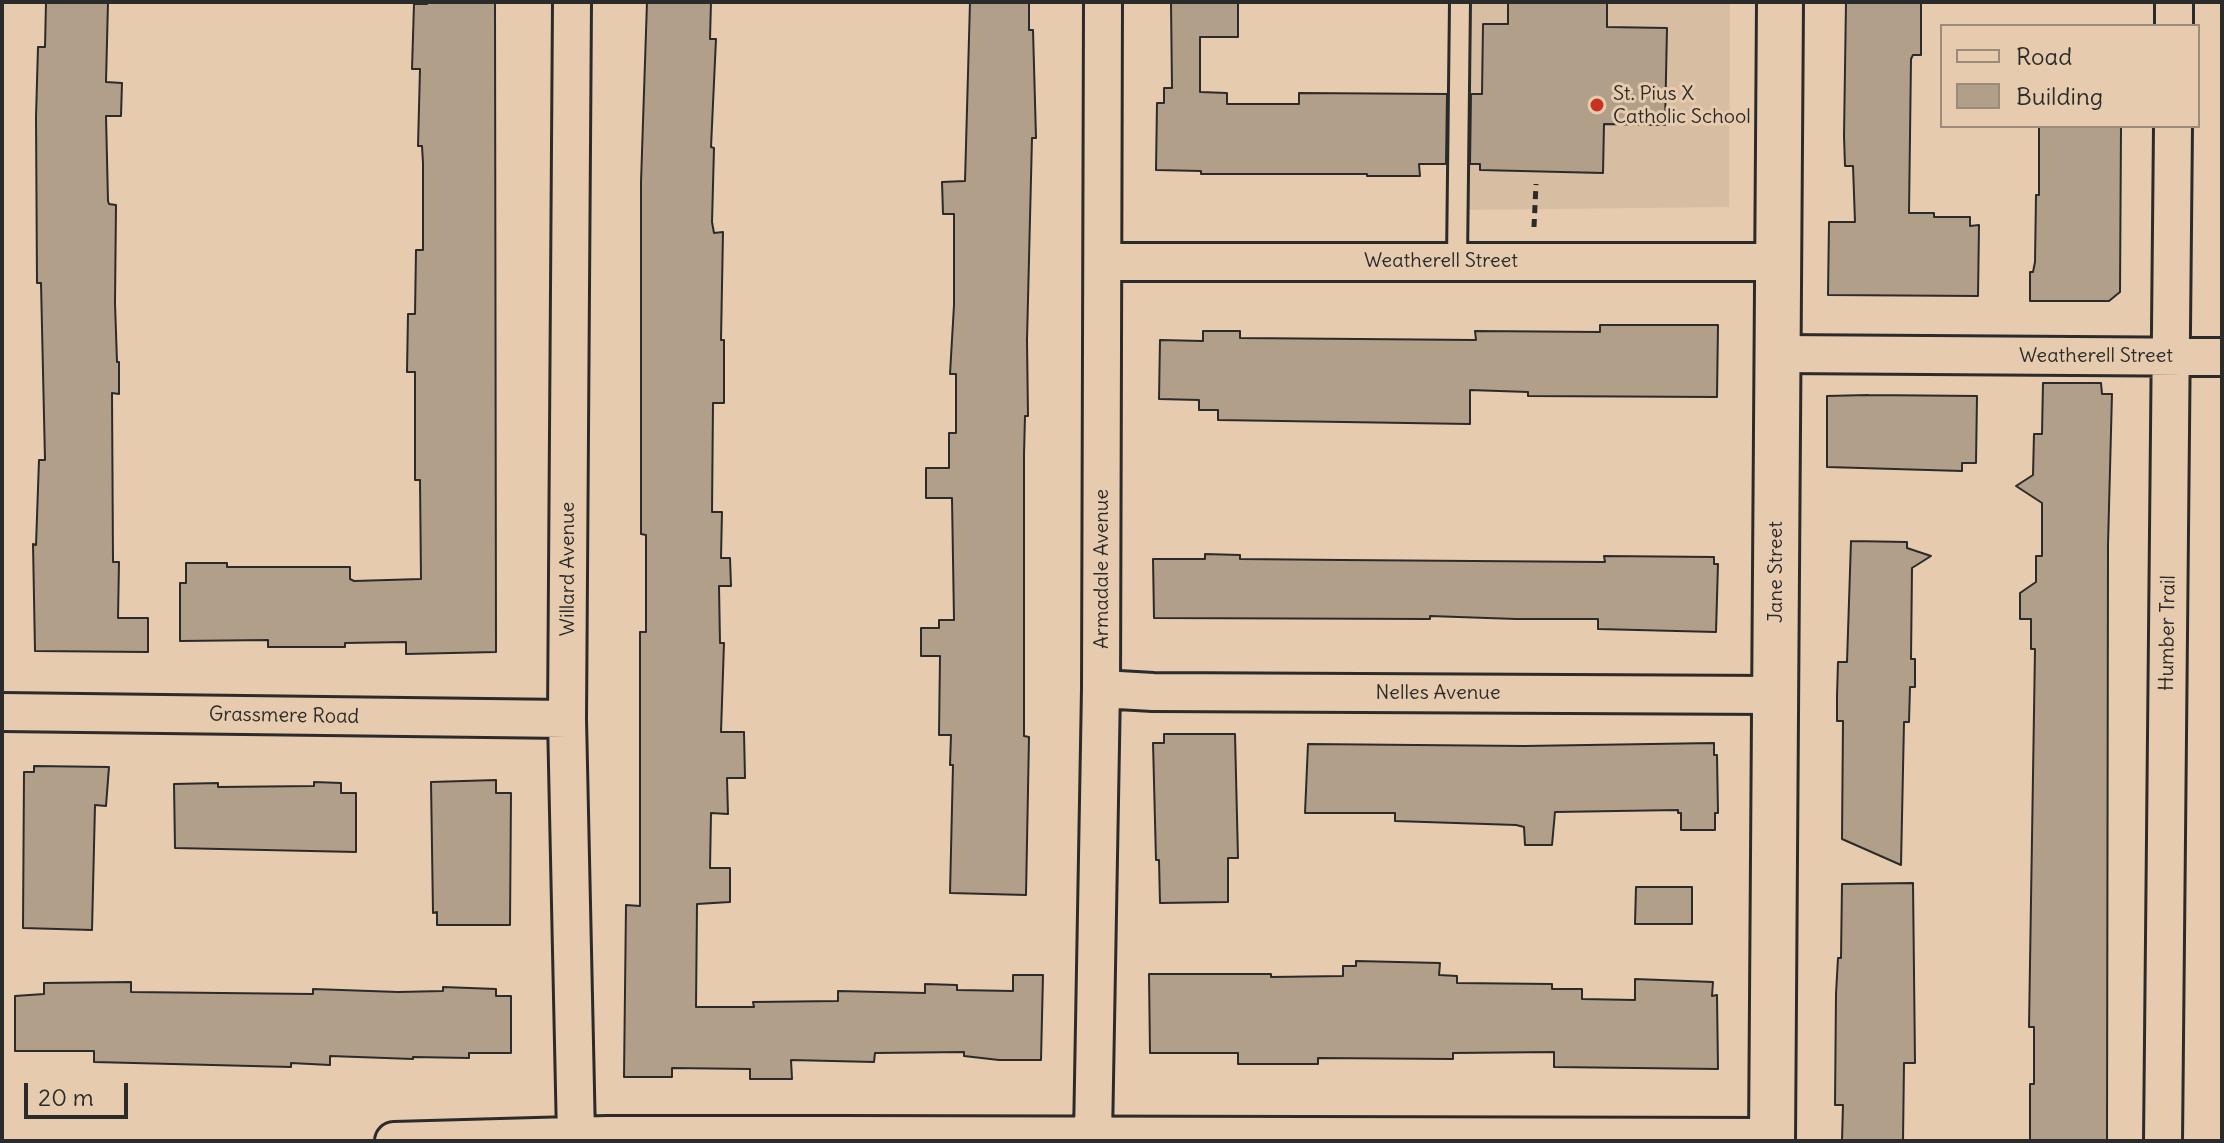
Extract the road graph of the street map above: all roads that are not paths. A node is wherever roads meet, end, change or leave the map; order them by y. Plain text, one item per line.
1 (572, 2) edge
2 (1103, 2) edge
3 (1460, 2) edge
4 (1780, 2) edge
5 (2174, 2) edge
6 (2174, 24) edge
7 (2173, 128) edge
8 (1457, 260) junction
9 (1103, 262) junction
10 (1778, 262) junction
11 (1778, 354) junction
12 (2171, 356) junction
13 (2222, 357) edge
14 (1101, 689) junction
15 (1775, 695) junction
16 (2, 712) edge
17 (567, 719) junction
18 (576, 1136) junction
19 (1093, 1136) junction
20 (836, 1138) edge
21 (1308, 1139) edge
22 (1538, 1139) edge
23 (1772, 1139) edge
24 (394, 1141) edge
25 (2163, 1141) edge

1 - 17 street, Willard Avenue
2 - 9 street, Armadale Avenue
3 - 8 lane
4 - 10 main road, Jane Street
5 - 6 street
7 - 12 street, Humber Trail
8 - 9 street, Weatherell Street
8 - 10 street, Weatherell Street
9 - 14 street, Armadale Avenue
10 - 11 main road, Jane Street
11 - 12 street, Weatherell Street
11 - 15 main road, Jane Street
12 - 13 street, Weatherell Street
12 - 25 street, Humber Trail
14 - 15 street, Nelles Avenue
14 - 19 street, Armadale Avenue
15 - 23 main road, Jane Street
16 - 17 street, Grassmere Road
17 - 18 street, Willard Avenue
18 - 20 street
18 - 24 street
19 - 20 street
19 - 21 street
21 - 22 street
22 - 23 street

